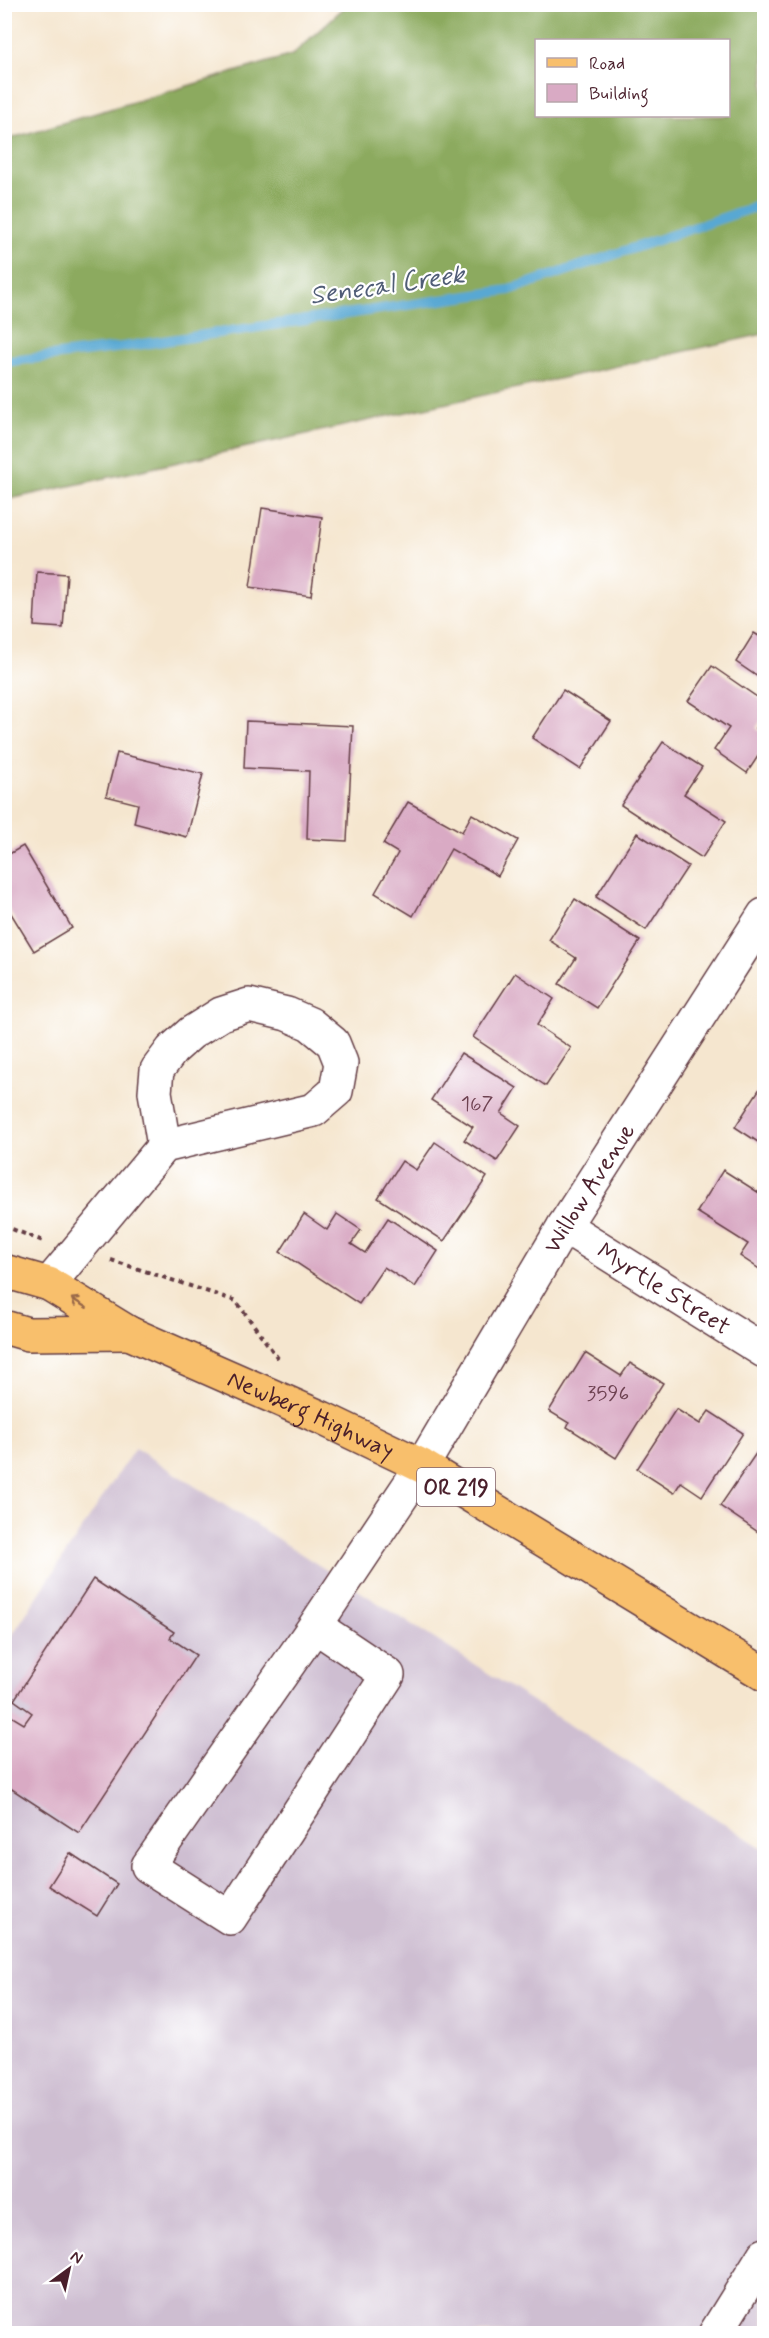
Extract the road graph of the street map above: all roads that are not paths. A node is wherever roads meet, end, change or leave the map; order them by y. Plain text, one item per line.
1 (765, 915) edge
2 (164, 1146) junction
3 (564, 1226) junction
4 (4, 1270) edge
5 (49, 1284) junction
6 (4, 1327) edge
7 (129, 1334) junction
8 (765, 1351) edge
9 (422, 1466) junction
10 (315, 1626) junction
11 (765, 1674) edge
12 (765, 2255) edge
13 (715, 2334) edge

1 - 3 street, Willow Avenue
2 - 2 street
2 - 5 street
3 - 8 street, Myrtle Street
3 - 9 street, Willow Avenue
4 - 5 main road, Newberg Highway / OR 219
7 -> 5 main road, Newberg Highway / OR 219
6 - 7 main road, Newberg Highway
7 - 9 main road, Newberg Highway / OR 219
9 - 10 street, Willow Avenue
9 - 11 main road, Newberg Highway / OR 219
10 - 10 street, Willow Avenue
12 - 13 street

